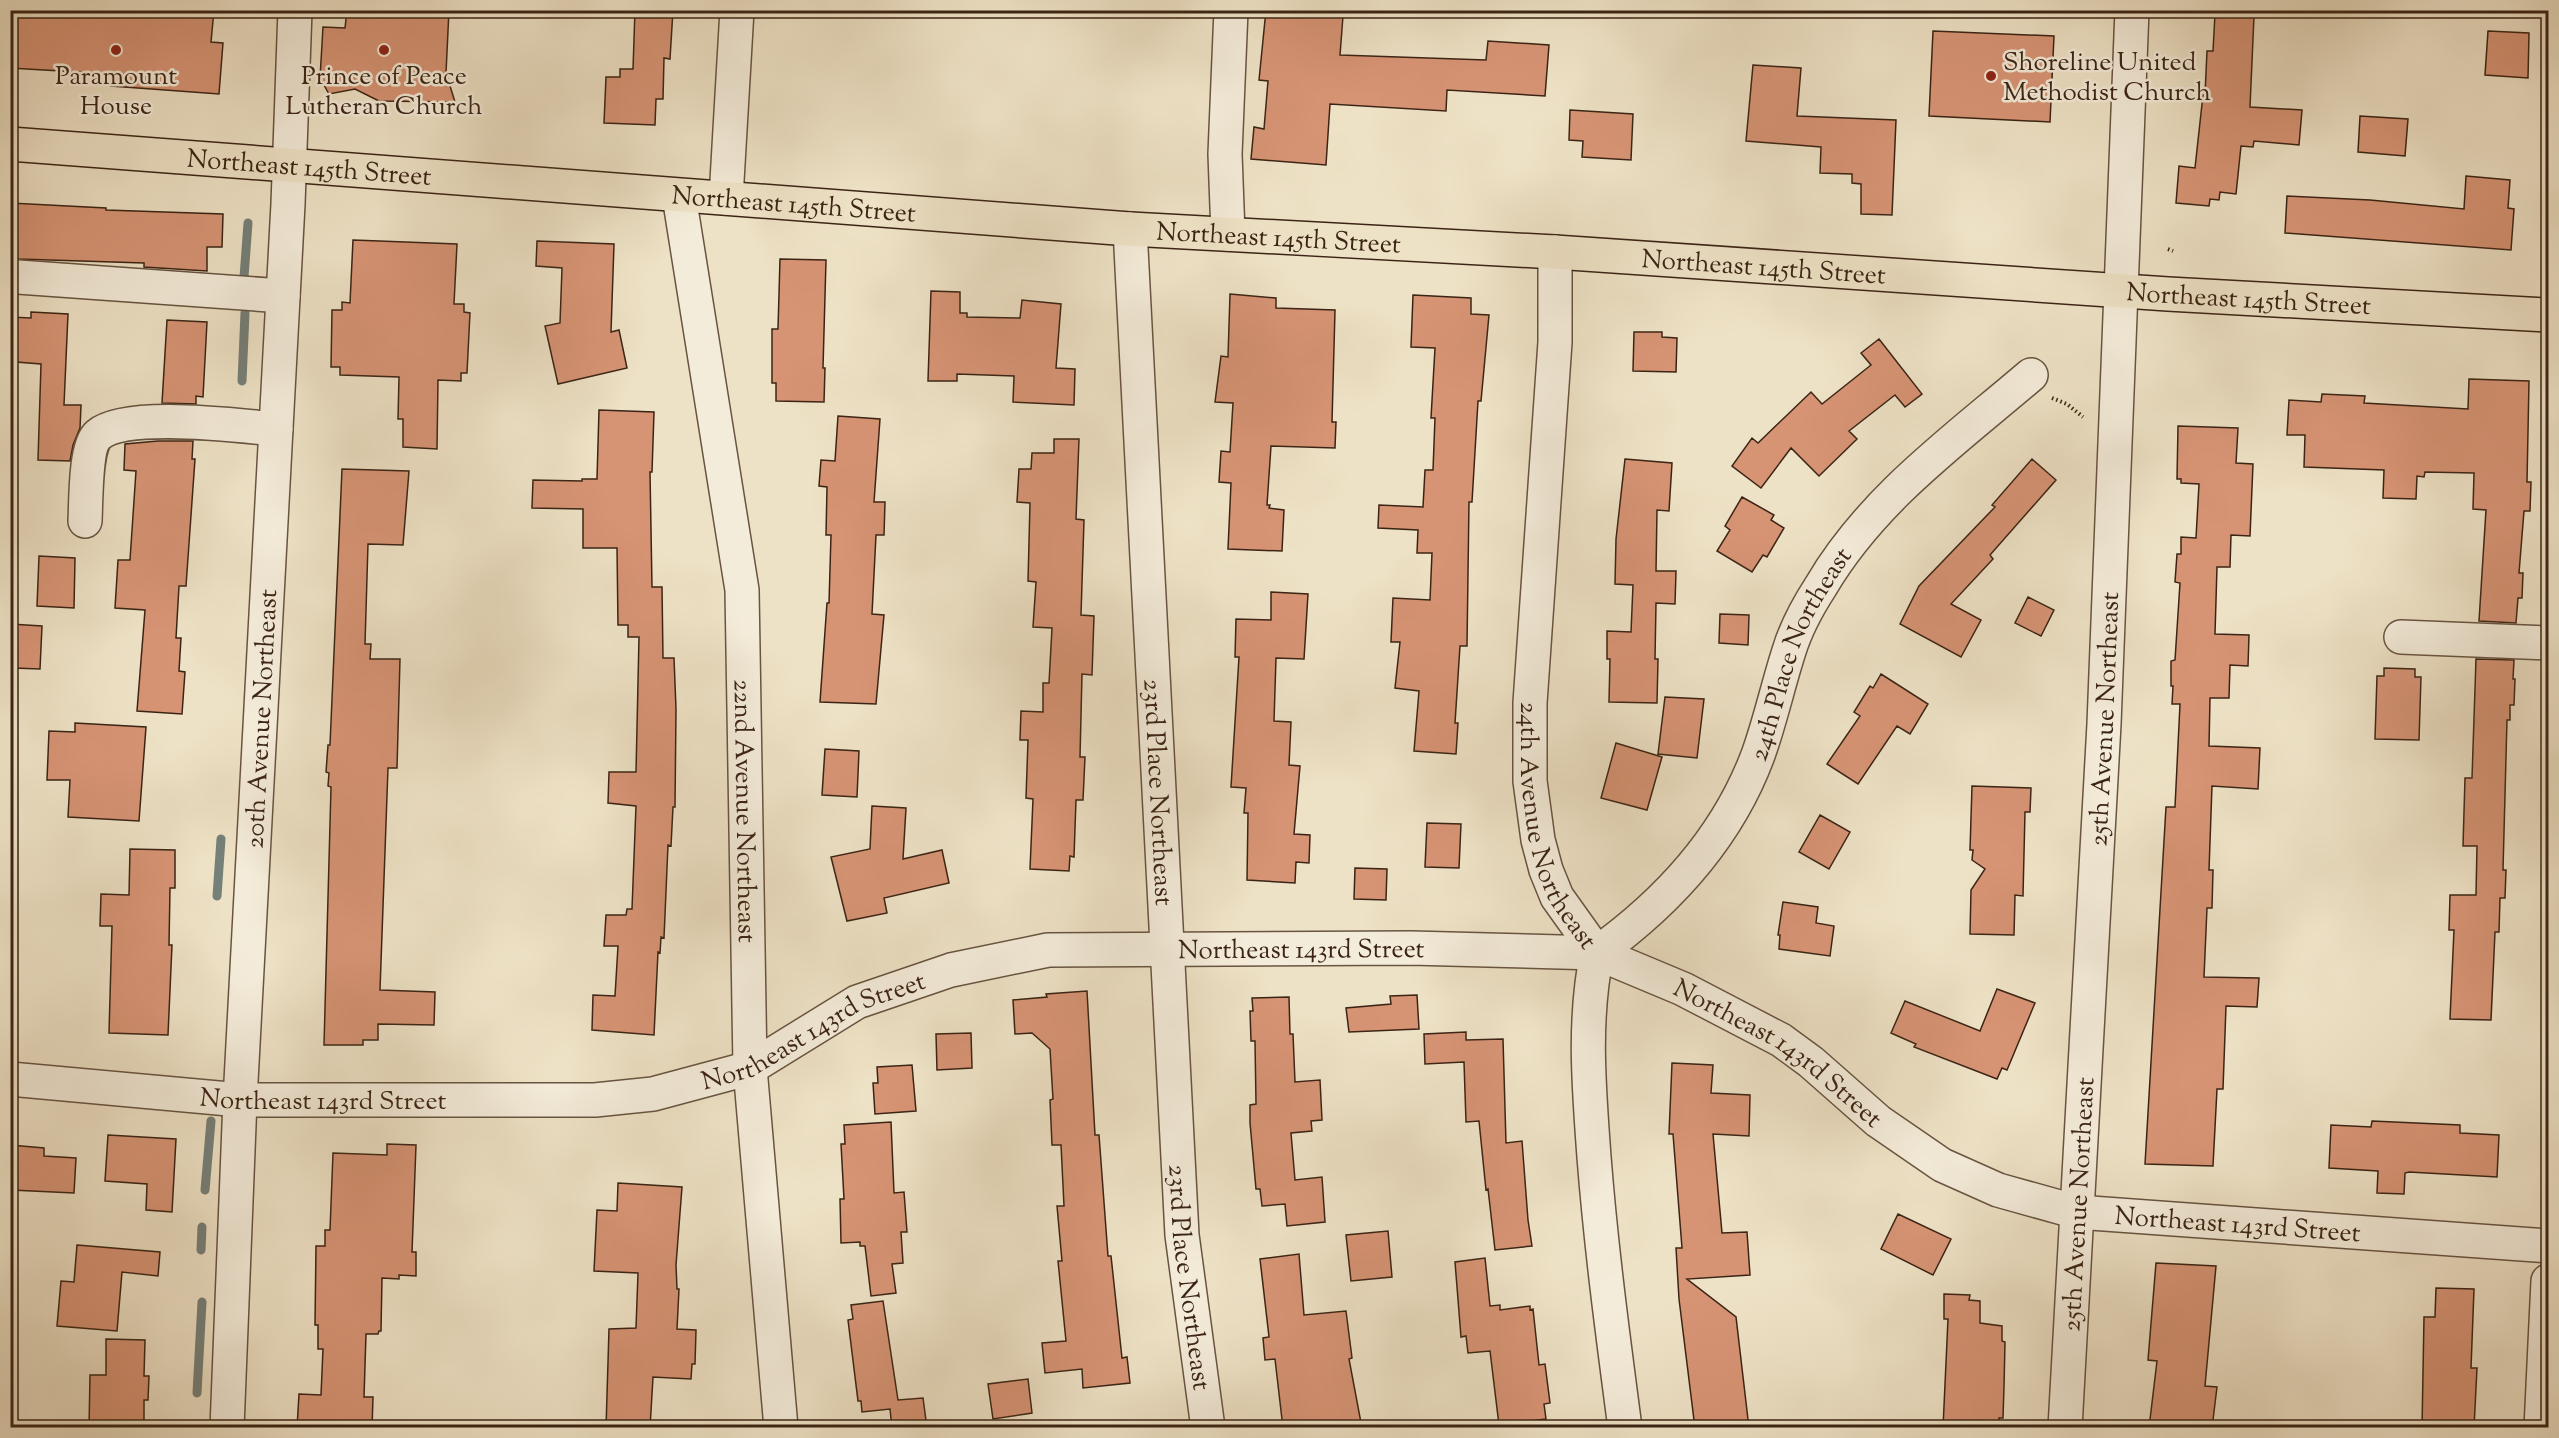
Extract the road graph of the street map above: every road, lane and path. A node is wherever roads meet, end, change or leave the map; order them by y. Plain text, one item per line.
1 (295, 10) edge
2 (737, 10) edge
3 (1231, 10) edge
4 (2132, 10) edge
5 (10, 144) edge
6 (290, 165) junction
7 (679, 196) junction
8 (726, 198) junction
9 (1130, 228) junction
10 (1228, 234) junction
11 (2168, 249) dead end
12 (2173, 251) dead end
13 (1555, 252) junction
14 (18, 277) dead end
15 (2120, 291) junction
16 (283, 296) junction
17 (2548, 315) edge
18 (2041, 386) joint
19 (2084, 420) dead end
20 (276, 429) junction
21 (85, 521) dead end
22 (2401, 637) dead end
23 (2548, 643) edge
24 (1167, 948) junction
25 (1597, 953) junction
26 (750, 1068) junction
27 (10, 1080) edge
28 (240, 1100) junction
29 (2077, 1212) junction
30 (2548, 1246) edge
31 (2548, 1281) edge
32 (227, 1428) edge
33 (781, 1428) edge
34 (1208, 1428) edge
35 (1625, 1428) edge
36 (2065, 1428) edge
37 (2541, 1428) edge

1 - 6 street, 20th Avenue Northeast
2 - 8 street
3 - 10 street
4 - 15 street, 25th Avenue Northeast
5 - 6 main road, Northeast 145th Street
6 - 7 main road, Northeast 145th Street
6 - 16 street, 20th Avenue Northeast
7 - 8 main road, Northeast 145th Street
7 - 26 street, 22nd Avenue Northeast
8 - 9 main road, Northeast 145th Street
9 - 10 main road, Northeast 145th Street
9 - 24 street, 23rd Place Northeast
10 - 13 main road, Northeast 145th Street
11 - 12 path
13 - 15 main road, Northeast 145th Street
13 - 25 street, 24th Avenue Northeast
14 - 16 street
15 - 17 main road, Northeast 145th Street
15 - 29 street, 25th Avenue Northeast
16 - 20 street, 20th Avenue Northeast
18 - 19 path
18 - 25 street, 24th Place Northeast
20 - 21 street
20 - 28 street, 20th Avenue Northeast
22 - 23 street
24 - 25 street, Northeast 143rd Street
24 - 26 street, Northeast 143rd Street
24 - 34 street, 23rd Place Northeast
25 - 29 street, Northeast 143rd Street
25 - 35 street, 24th Avenue Northeast
26 - 28 street, Northeast 143rd Street
26 - 33 street, 22nd Avenue Northeast
27 - 28 street, Northeast 143rd Street
28 - 32 street, 20th Avenue Northeast
29 - 30 street, Northeast 143rd Street
29 - 36 street, 25th Avenue Northeast
31 - 37 street

